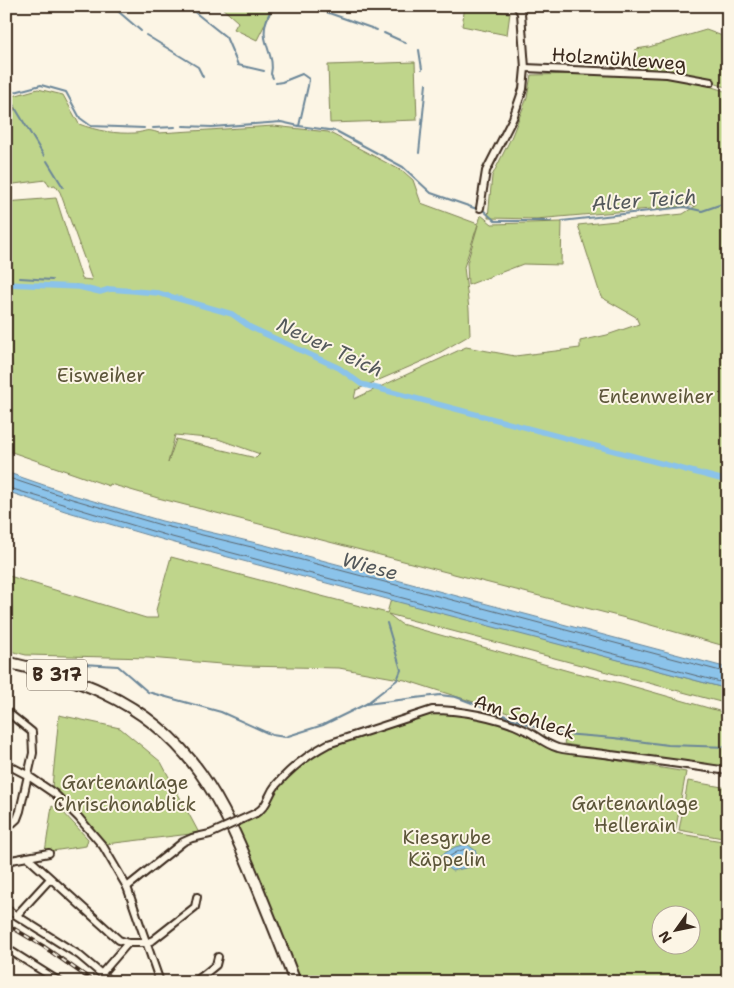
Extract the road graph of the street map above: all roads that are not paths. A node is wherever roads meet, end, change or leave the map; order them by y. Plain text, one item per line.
1 (516, 6) edge
2 (524, 68) junction
3 (711, 82) dead end
4 (6, 103) edge
5 (6, 115) edge
6 (480, 208) dead end
7 (13, 663) edge
8 (6, 711) edge
9 (6, 764) edge
10 (728, 771) edge
11 (27, 775) junction
12 (6, 829) edge
13 (49, 853) dead end
14 (27, 857) junction
15 (6, 861) edge
16 (50, 879) junction
17 (127, 887) junction
18 (197, 897) dead end
19 (6, 909) edge
20 (17, 915) junction
21 (128, 943) junction
22 (146, 943) junction
23 (6, 948) edge
24 (218, 957) dead end
25 (102, 973) junction
26 (60, 982) edge
27 (111, 982) edge
28 (160, 982) edge
29 (195, 982) edge
30 (295, 982) edge

1 - 2 street
2 - 3 street, Holzmühleweg
2 - 6 street
4 - 5 street
7 - 30 main road, B 317
8 - 11 street
9 - 11 street
10 - 17 street, Am Sohleck, bridge
11 - 12 street
11 - 17 street
13 - 14 street
14 - 15 street
14 - 16 street
16 - 20 street
16 - 21 street
17 - 22 street
18 - 22 street
19 - 20 street
20 - 25 street
21 - 22 street
21 - 25 street
22 - 28 street
23 - 26 street
24 - 29 street
25 - 27 street

